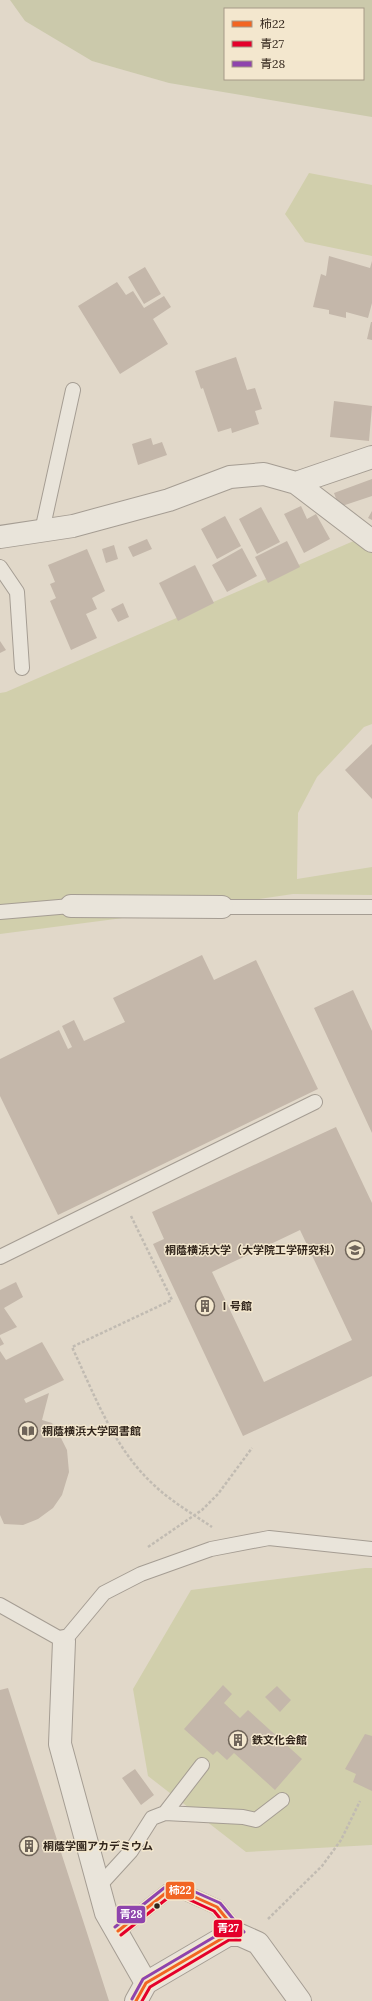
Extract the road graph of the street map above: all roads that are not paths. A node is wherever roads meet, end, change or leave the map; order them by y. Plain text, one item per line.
1 (73, 390) dead end
2 (372, 457) edge
3 (296, 483) junction
4 (42, 531) junction
5 (2, 532) edge
6 (372, 541) edge
7 (0, 567) edge
8 (22, 668) dead end
9 (71, 906) joint
10 (222, 907) joint
11 (372, 907) edge
12 (0, 912) edge
13 (315, 1102) dead end
14 (0, 1257) edge
15 (372, 1550) edge
16 (0, 1605) edge
17 (64, 1641) junction
18 (202, 1765) dead end
19 (282, 1800) dead end
20 (165, 1813) junction
21 (99, 1886) junction
22 (118, 1931) junction
23 (245, 1936) junction
24 (141, 1992) edge
25 (300, 2001) edge

1 - 4 lane
2 - 3 street
3 - 4 street
3 - 6 street
4 - 5 street
7 - 8 lane
9 - 10 street
9 - 12 lane
10 - 11 lane
13 - 14 lane
15 - 17 lane
16 - 17 lane
17 - 21 street
18 - 20 lane
19 - 20 lane
20 - 21 lane
21 - 22 street
22 - 23 lane
22 - 24 street
23 - 24 street
23 - 25 street

